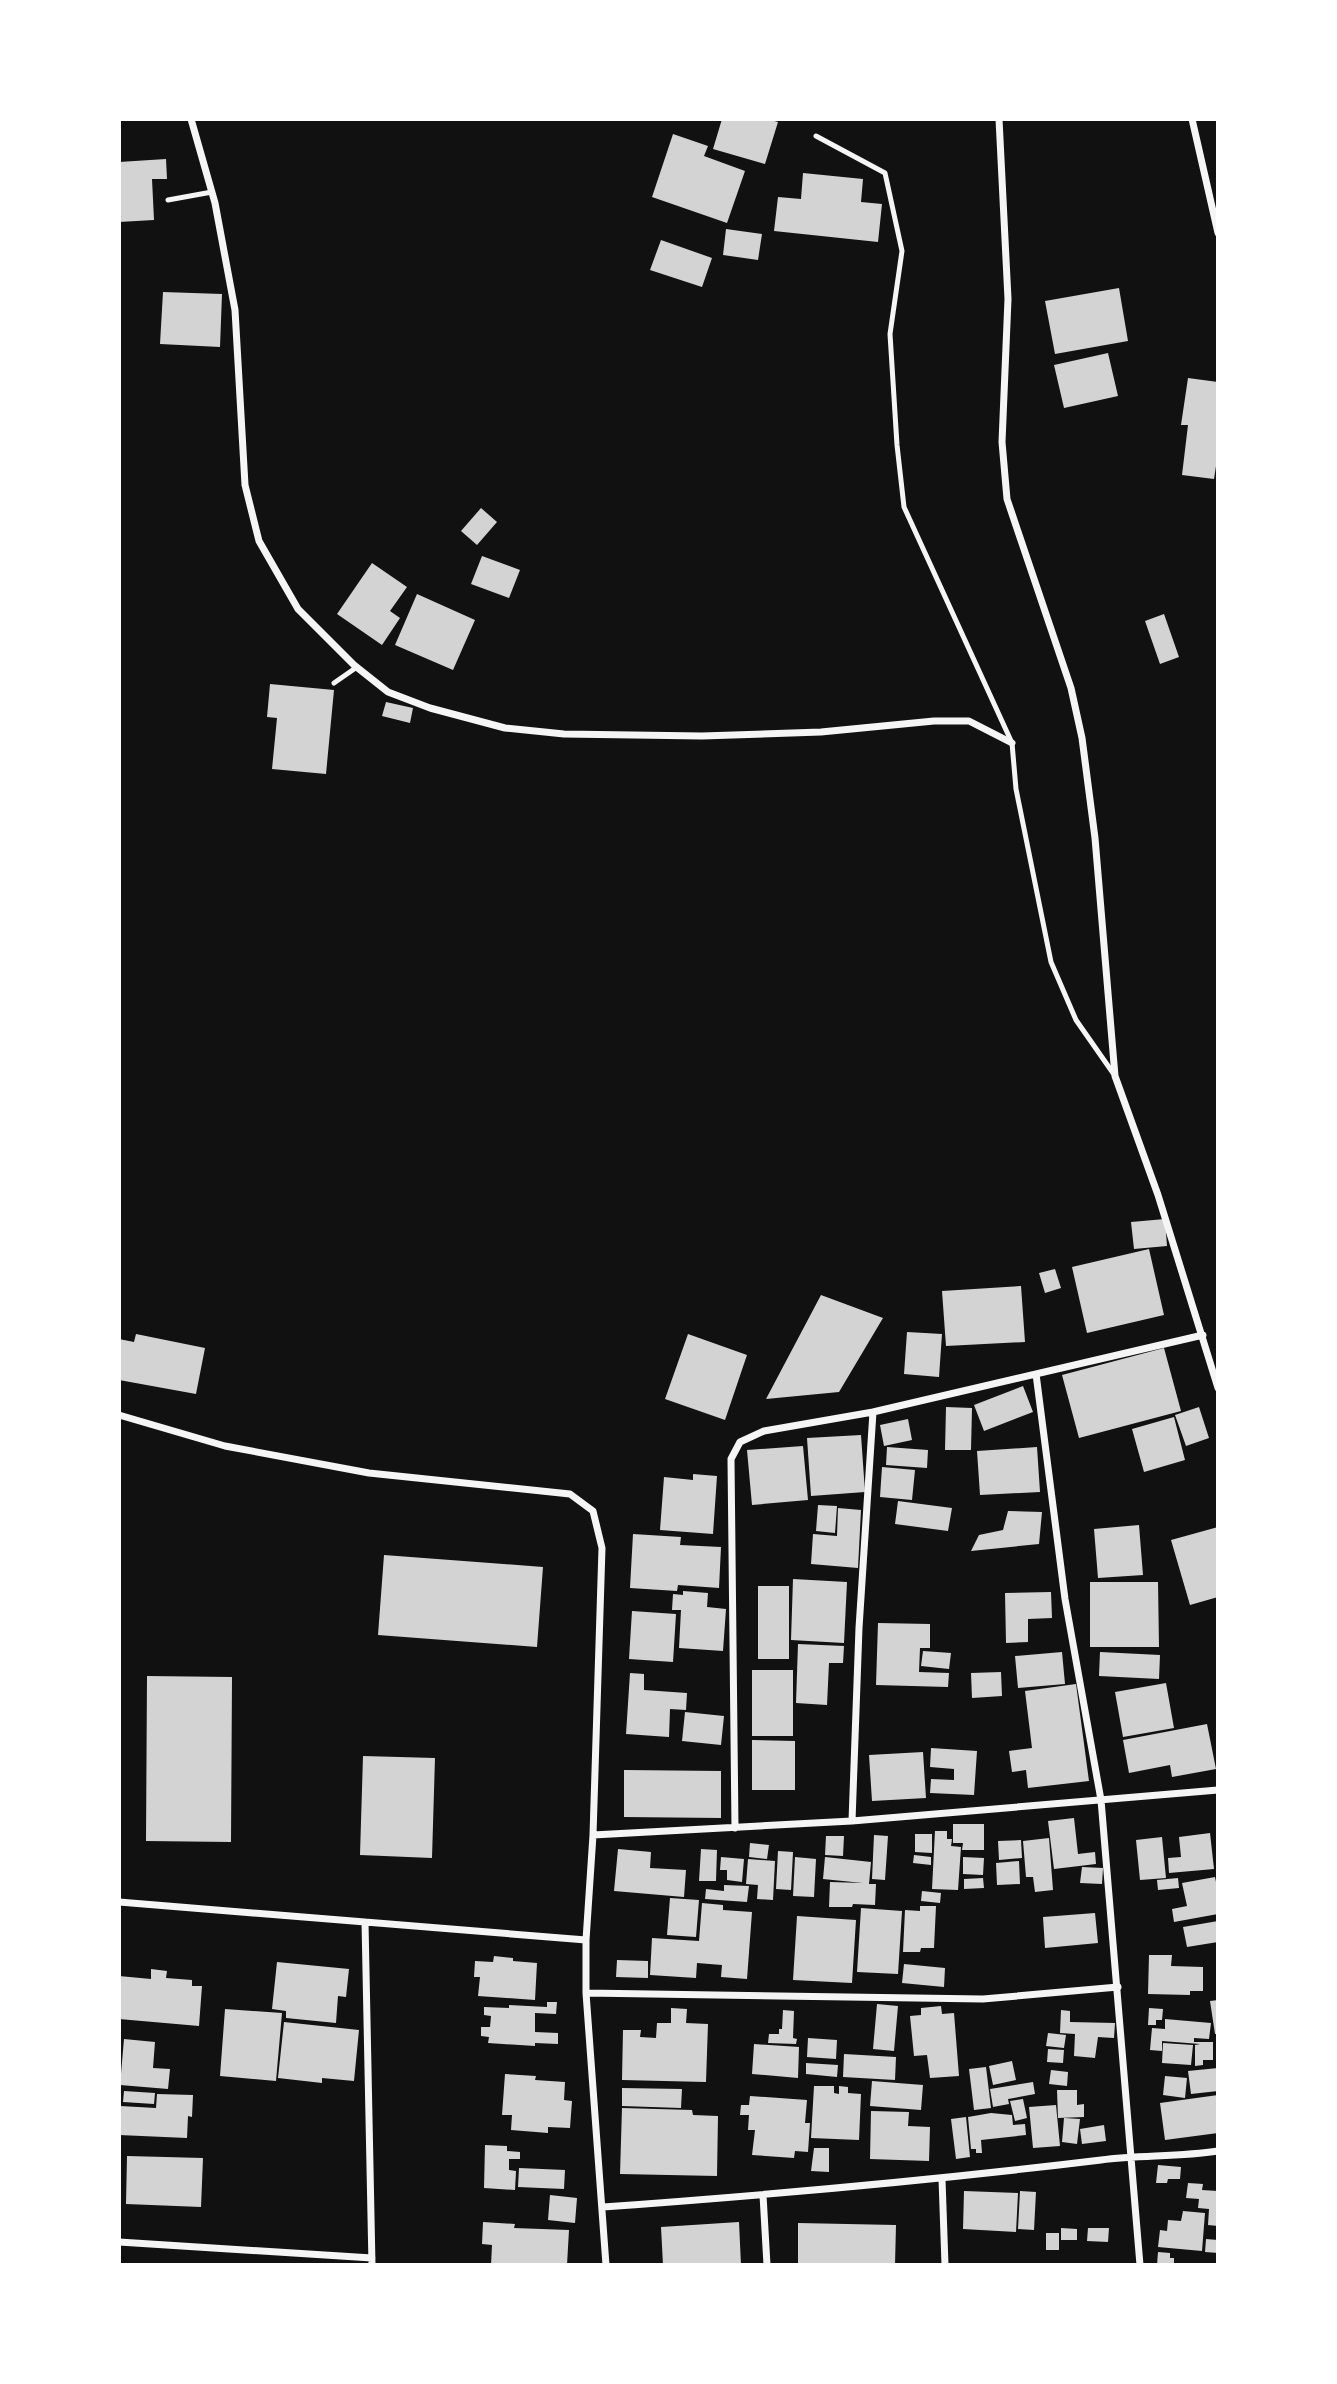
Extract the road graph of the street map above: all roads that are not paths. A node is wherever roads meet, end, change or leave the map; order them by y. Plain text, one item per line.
1 (191, 119) edge
2 (999, 119) edge
3 (1192, 119) edge
4 (816, 136) dead end
5 (212, 192) junction
6 (168, 200) dead end
7 (1218, 233) edge
8 (357, 667) junction
9 (334, 683) dead end
10 (1012, 743) junction
11 (1115, 1076) junction
12 (1203, 1335) junction
13 (1036, 1374) junction
14 (1218, 1388) edge
15 (873, 1412) junction
16 (119, 1415) edge
17 (1218, 1790) edge
18 (1101, 1800) junction
19 (852, 1821) junction
20 (735, 1828) junction
21 (593, 1835) junction
22 (119, 1902) edge
23 (365, 1922) junction
24 (586, 1940) junction
25 (1118, 1987) junction
26 (586, 1993) junction
27 (1218, 2151) edge
28 (1131, 2156) junction
29 (942, 2179) junction
30 (763, 2195) junction
31 (603, 2207) junction
32 (119, 2242) edge
33 (372, 2262) edge
34 (606, 2265) edge
35 (767, 2265) edge
36 (946, 2265) edge
37 (1140, 2265) edge

1 - 5 street
2 - 11 street
3 - 7 street
4 - 10 lane
5 - 6 lane
5 - 8 street
8 - 9 lane
8 - 10 street
10 - 11 lane
11 - 12 street
12 - 13 street
12 - 14 street
13 - 15 street
13 - 18 street
15 - 19 street
15 - 20 street
16 - 21 street
17 - 18 street
18 - 19 street
18 - 25 street
19 - 20 street
20 - 21 street
21 - 24 street
22 - 23 street
23 - 24 street
23 - 33 street
24 - 26 street
25 - 26 street
25 - 28 street
26 - 31 street
27 - 28 street
28 - 29 street
28 - 37 street
29 - 30 street
29 - 36 street
30 - 31 street
30 - 35 street
31 - 34 street
32 - 33 street

